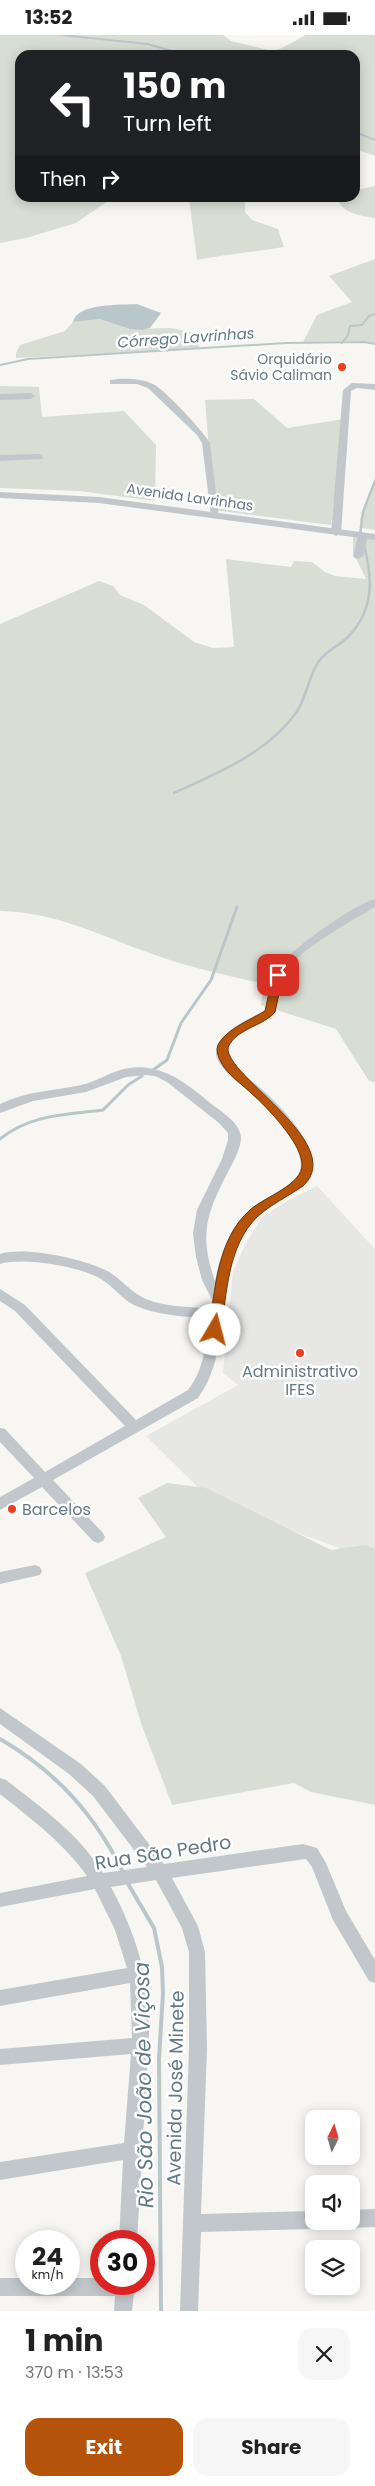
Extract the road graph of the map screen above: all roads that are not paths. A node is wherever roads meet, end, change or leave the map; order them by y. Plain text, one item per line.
1 (113, 382) dead end
2 (375, 387) edge
3 (31, 396) dead end
4 (0, 397) edge
5 (39, 457) dead end
6 (0, 458) edge
7 (0, 495) edge
8 (216, 516) junction
9 (336, 533) junction
10 (363, 536) junction
11 (375, 537) edge
12 (358, 556) dead end
13 (375, 902) edge
14 (0, 1109) edge
15 (0, 1259) edge
16 (0, 1294) edge
17 (218, 1308) junction
18 (136, 1428) junction
19 (0, 1433) edge
20 (44, 1480) junction
21 (0, 1504) edge
22 (98, 1537) dead end
23 (35, 1571) dead end
24 (0, 1577) edge
25 (0, 1715) edge
26 (2, 1788) edge
27 (161, 1873) junction
28 (99, 1881) junction
29 (0, 1900) edge
30 (137, 1974) junction
31 (375, 1975) edge
32 (0, 1999) edge
33 (140, 2045) junction
34 (0, 2057) edge
35 (132, 2150) junction
36 (0, 2171) edge
37 (360, 2219) edge
38 (375, 2219) edge
39 (305, 2220) edge
40 (193, 2223) junction
41 (128, 2230) edge
42 (90, 2286) edge
43 (0, 2287) edge
44 (125, 2295) edge
45 (123, 2311) edge
46 (189, 2311) edge

1 - 8 street
2 - 9 street
3 - 4 street
5 - 6 street
7 - 8 street, Avenida Lavrinhas
8 - 9 street, Avenida Lavrinhas
9 - 10 street, Avenida Lavrinhas
10 - 11 street, Avenida Lavrinhas
10 - 12 street
13 - 17 street
14 - 17 street
15 - 17 street
16 - 18 street
17 - 18 street
18 - 20 street
19 - 20 street
20 - 21 street
20 - 22 street
23 - 24 street
25 - 27 street, Avenida José Minete
26 - 28 street
27 - 28 street, Rua São Pedro
27 - 31 street, Rua São Pedro
27 - 40 street, Avenida José Minete
28 - 29 street, Rua São Pedro
28 - 30 street
30 - 32 street
30 - 33 street
33 - 34 street
33 - 35 street
35 - 36 street
35 - 41 street
37 - 38 street
39 - 40 street
40 - 46 street, Avenida José Minete
42 - 43 street
44 - 45 street

